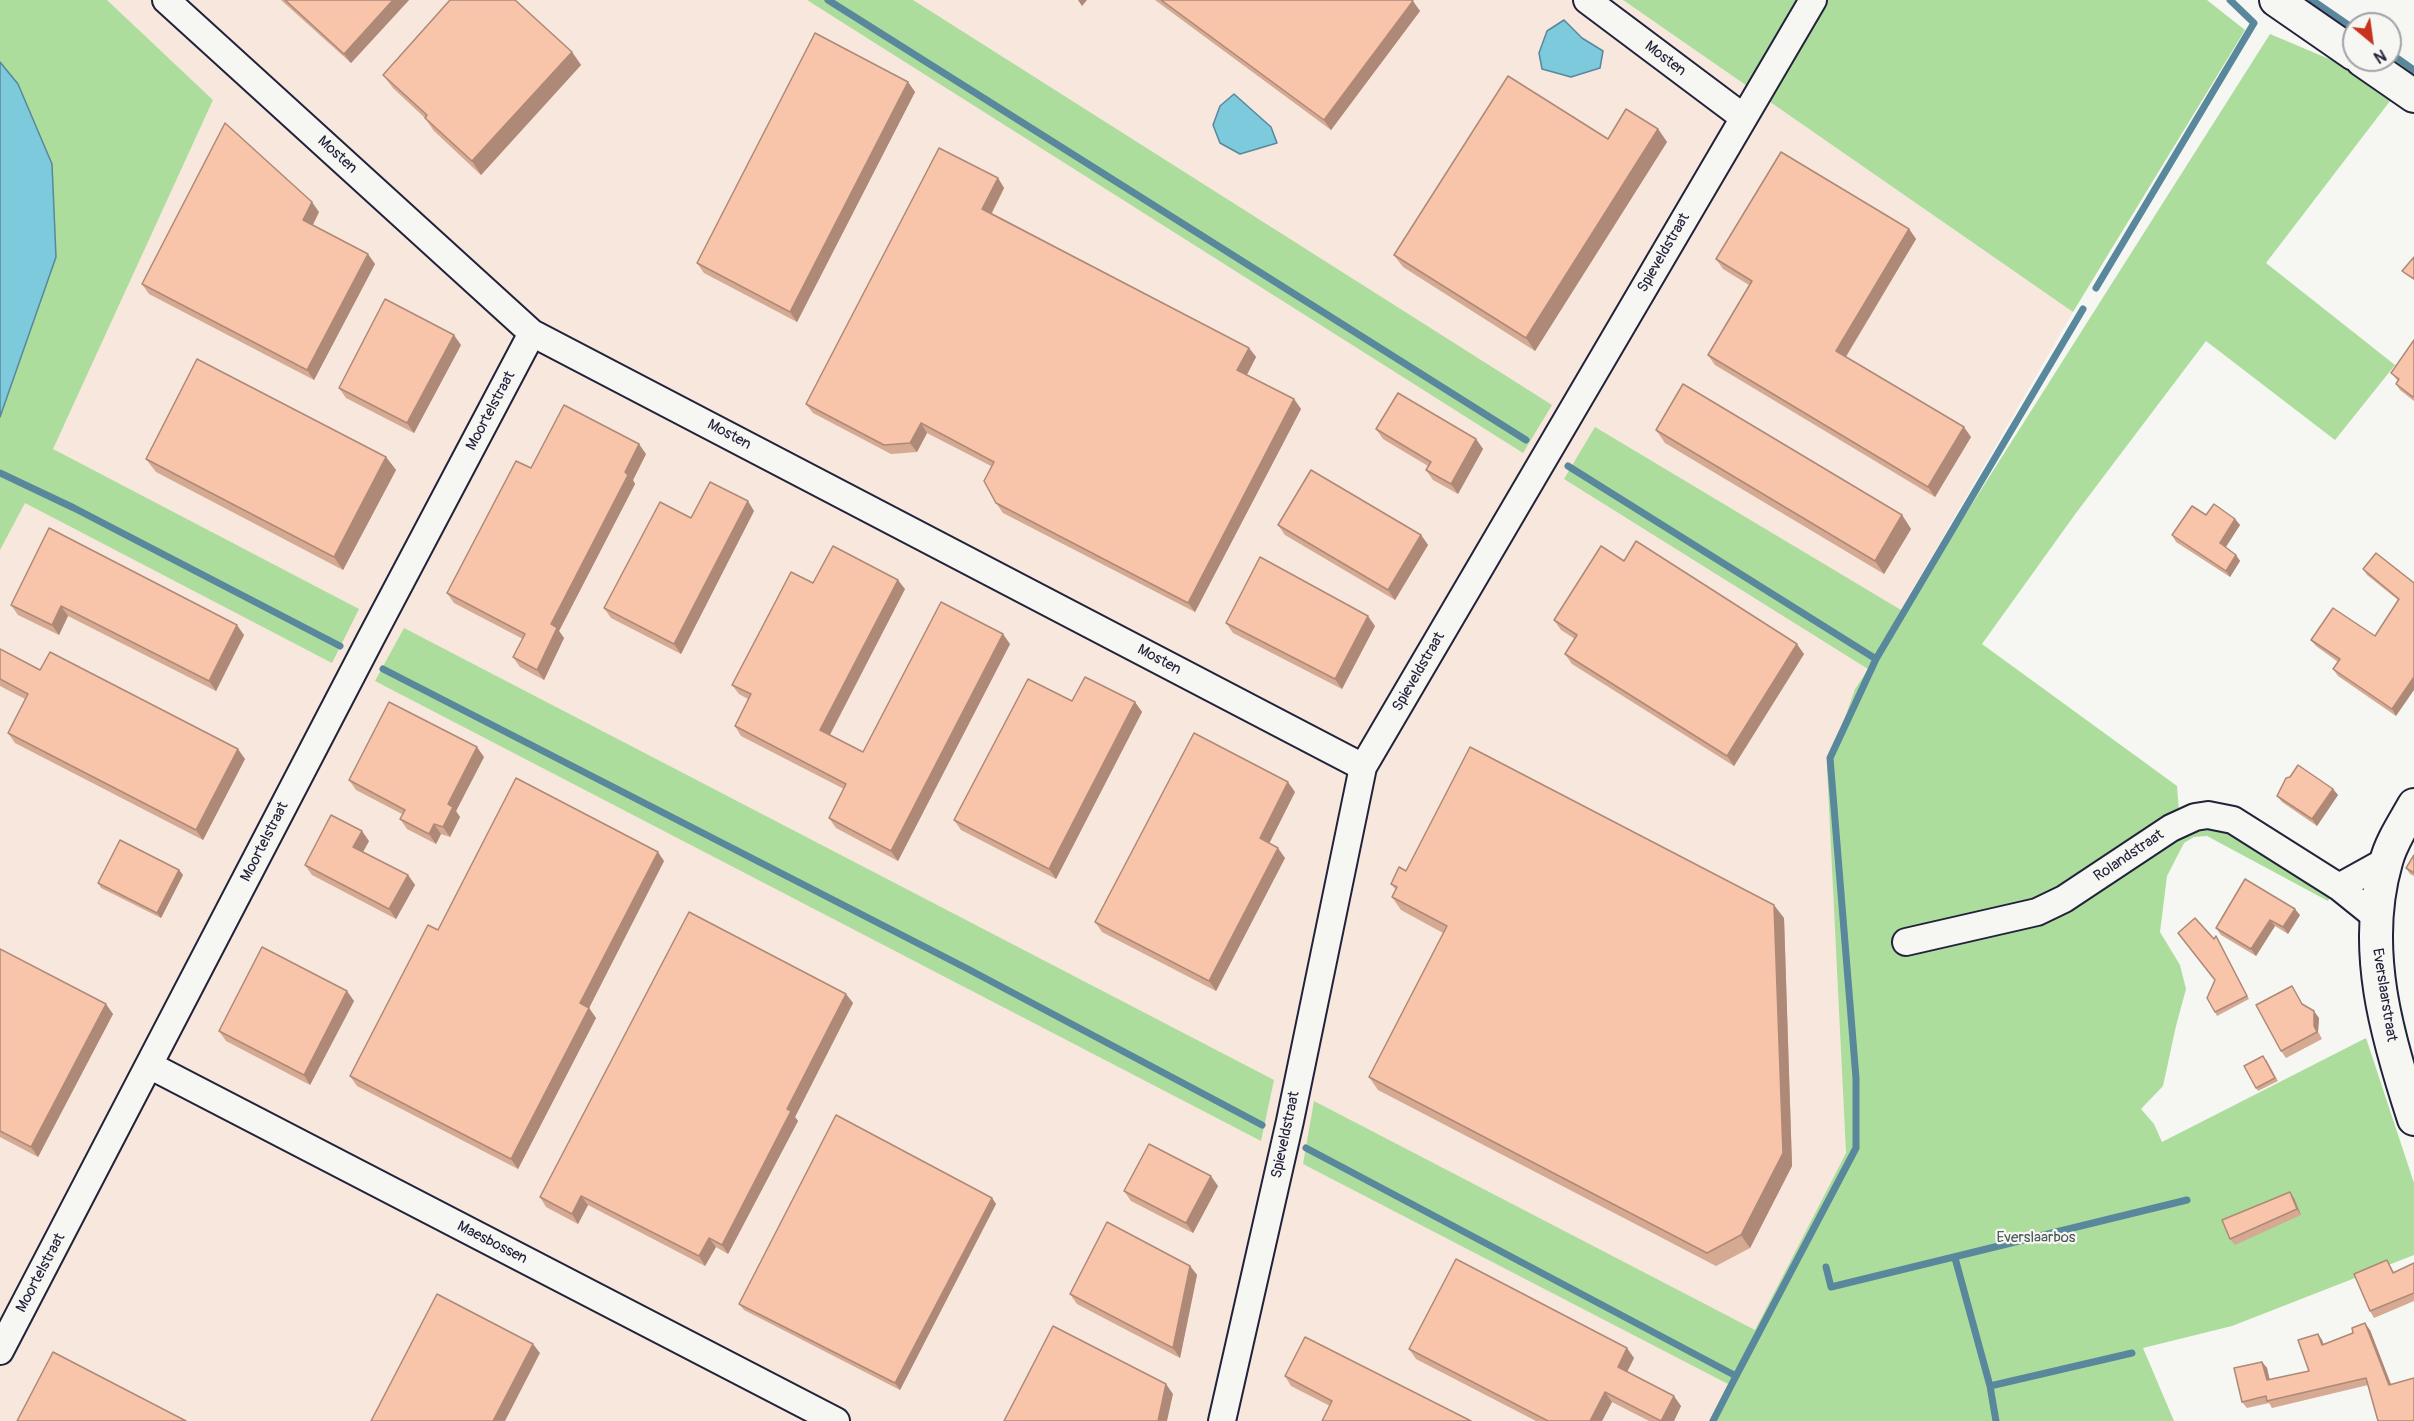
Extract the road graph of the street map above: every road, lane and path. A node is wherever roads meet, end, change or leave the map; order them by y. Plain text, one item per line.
1 (166, 0) edge
2 (1587, 0) edge
3 (1813, 0) edge
4 (2276, 0) edge
5 (2342, 46) edge
6 (2379, 72) edge
7 (2414, 96) edge
8 (1743, 117) junction
9 (532, 333) junction
10 (1364, 767) junction
11 (2414, 805) edge
12 (2386, 861) junction
13 (2339, 887) junction
14 (2375, 916) junction
15 (1906, 942) dead end
16 (149, 1065) junction
17 (2414, 1119) edge
18 (0, 1351) edge
19 (836, 1421) edge
20 (1222, 1421) edge

1 - 9 street, Mosten
2 - 8 street, Mosten
3 - 8 street, Spieveldstraat
4 - 5 street
6 - 7 street
8 - 10 street, Spieveldstraat
9 - 10 street, Mosten
9 - 16 street, Moortelstraat
10 - 20 street, Spieveldstraat
11 - 12 street, Everslaarstraat
12 - 13 street
12 - 14 street, Everslaarstraat
13 - 14 street, Rolandstraat
13 - 15 street, Rolandstraat
14 - 17 street, Everslaarstraat
16 - 18 street, Moortelstraat
16 - 19 street, Maesbossen

